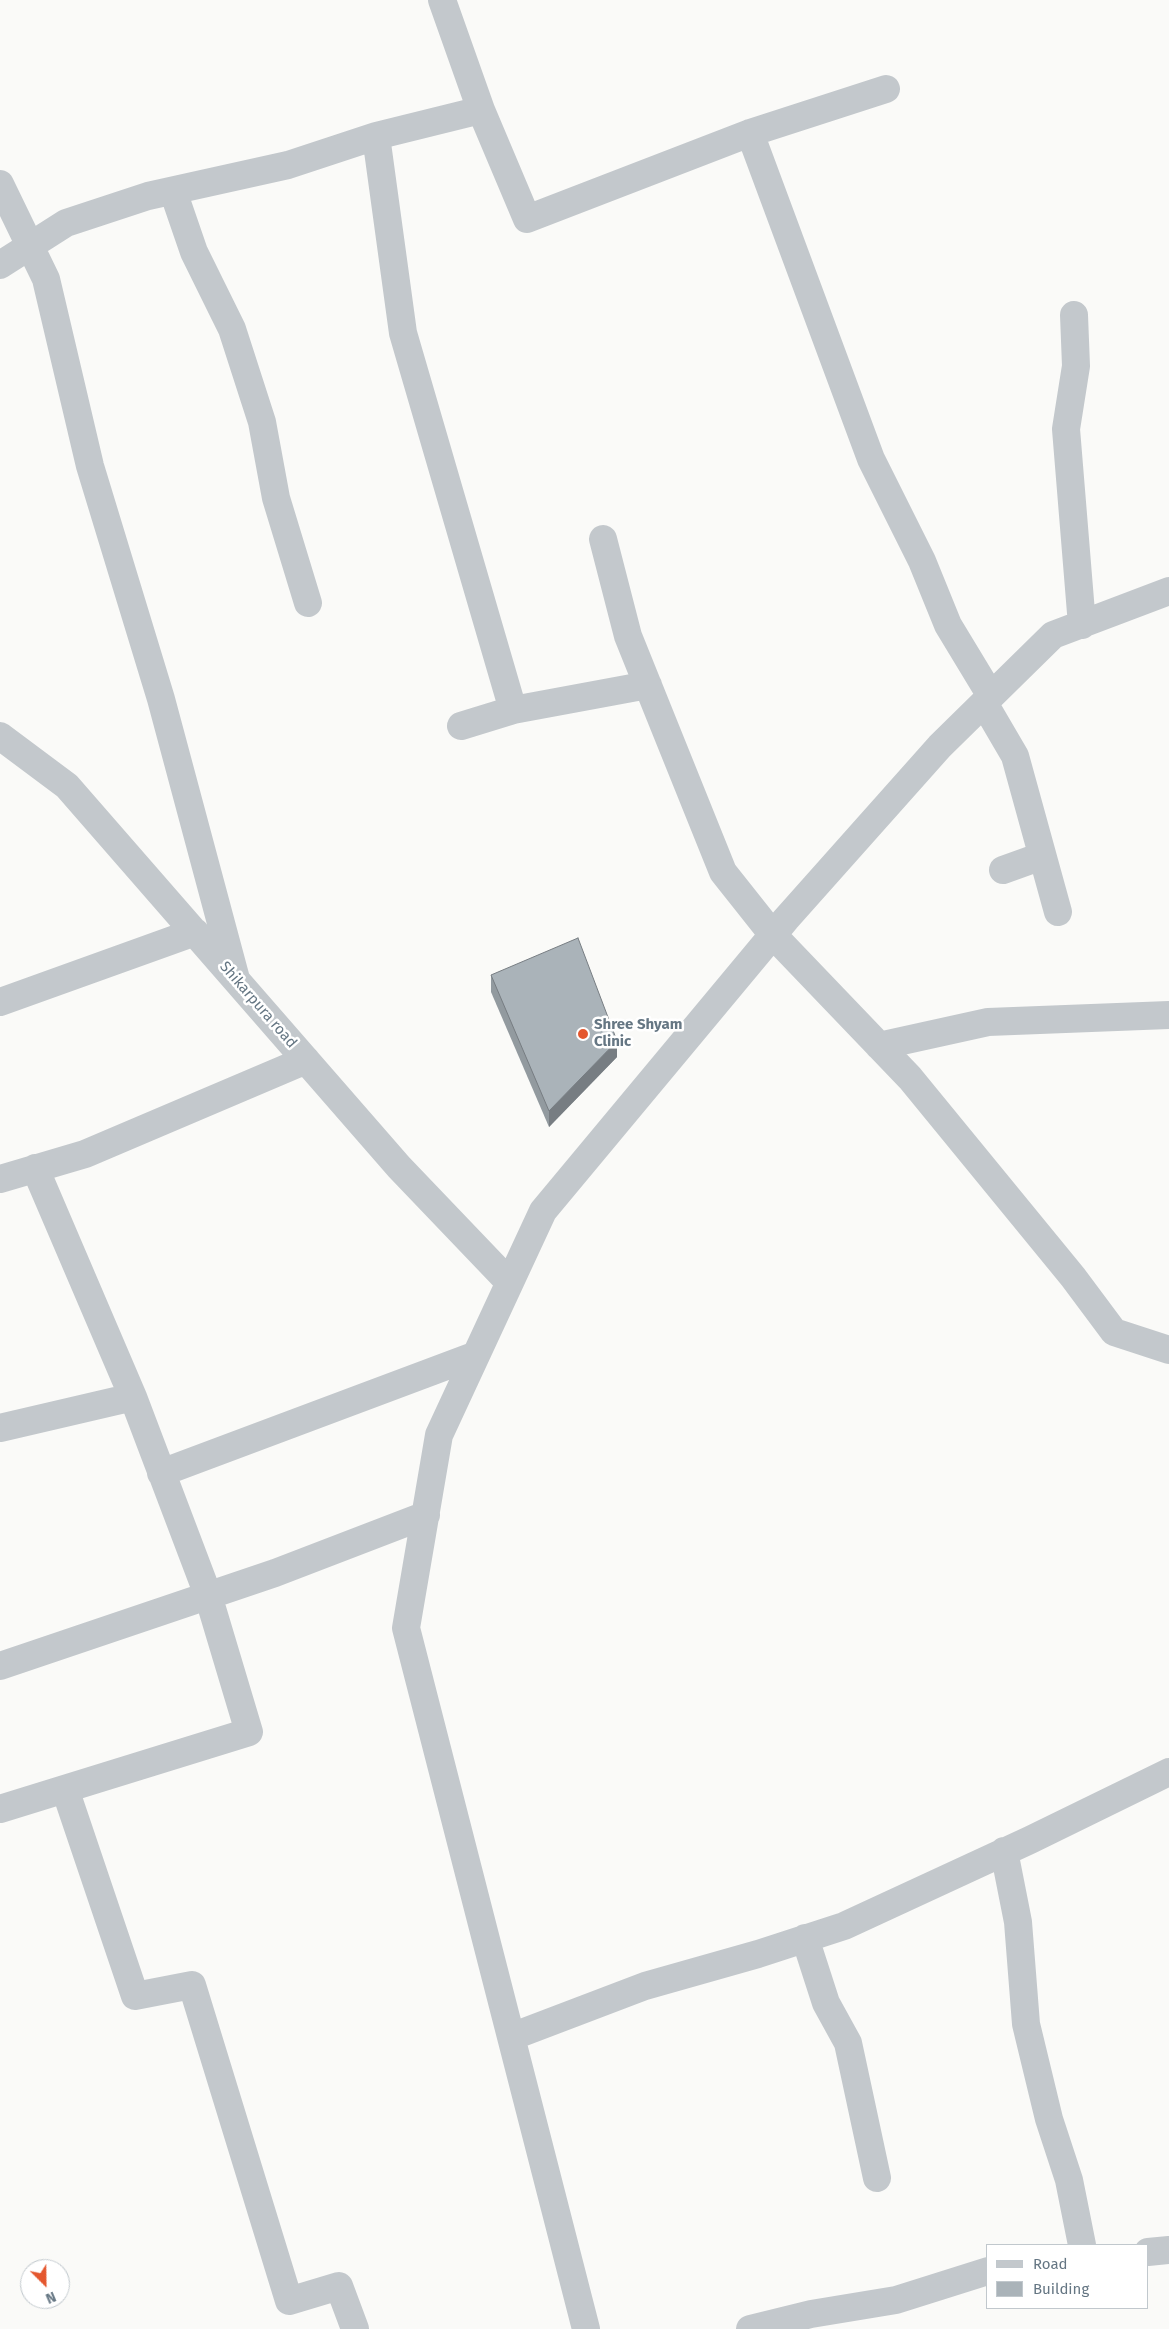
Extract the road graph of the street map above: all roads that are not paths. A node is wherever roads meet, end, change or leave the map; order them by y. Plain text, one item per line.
1 (442, 0) edge
2 (886, 90) dead end
3 (481, 110) junction
4 (750, 133) junction
5 (376, 136) junction
6 (0, 184) edge
7 (173, 191) junction
8 (30, 246) junction
9 (0, 265) edge
10 (1074, 315) dead end
11 (603, 539) dead end
12 (1169, 592) edge
13 (308, 603) dead end
14 (1082, 624) junction
15 (648, 685) junction
16 (988, 699) junction
17 (514, 710) junction
18 (461, 726) dead end
19 (0, 736) edge
20 (1042, 856) junction
21 (1003, 870) dead end
22 (1058, 912) dead end
23 (194, 932) junction
24 (773, 935) junction
25 (236, 979) junction
26 (0, 1002) edge
27 (1169, 1015) edge
28 (879, 1046) junction
29 (306, 1060) junction
30 (36, 1168) junction
31 (0, 1179) edge
32 (509, 1282) junction
33 (1169, 1350) edge
34 (476, 1355) junction
35 (133, 1397) junction
36 (0, 1428) edge
37 (161, 1473) junction
38 (426, 1514) junction
39 (208, 1595) junction
40 (0, 1666) edge
41 (1169, 1772) edge
42 (65, 1788) junction
43 (0, 1809) edge
44 (1004, 1851) junction
45 (805, 1938) junction
46 (511, 2037) junction
47 (877, 2178) dead end
48 (1082, 2244) edge
49 (1169, 2250) edge
50 (1149, 2252) edge
51 (986, 2271) edge
52 (355, 2329) edge
53 (586, 2329) edge
54 (750, 2329) edge

1 - 3 street
2 - 4 street
3 - 4 street
3 - 5 street
4 - 16 street
5 - 7 street
5 - 17 street
6 - 8 street
7 - 8 street
7 - 13 street
8 - 9 street
8 - 25 street
10 - 14 street
11 - 15 street
12 - 14 street
14 - 16 street
15 - 17 street
15 - 24 street
16 - 20 street
16 - 24 street
17 - 18 street
19 - 23 street, Shikarpura road
20 - 21 street
20 - 22 street
23 - 25 street, Shikarpura road
23 - 26 street
24 - 28 street
24 - 32 street
25 - 29 street, Shikarpura road
27 - 28 street
28 - 33 street
29 - 30 street
29 - 32 street, Shikarpura road
30 - 31 street
30 - 35 street
32 - 34 street
34 - 37 street
34 - 38 street
35 - 36 street
35 - 37 street
37 - 39 street
38 - 39 street
38 - 46 street
39 - 40 street
39 - 42 street
41 - 44 street
42 - 43 street
42 - 52 street
44 - 45 street
44 - 48 street
45 - 46 street
45 - 47 street
46 - 53 street
49 - 50 street
51 - 54 street

